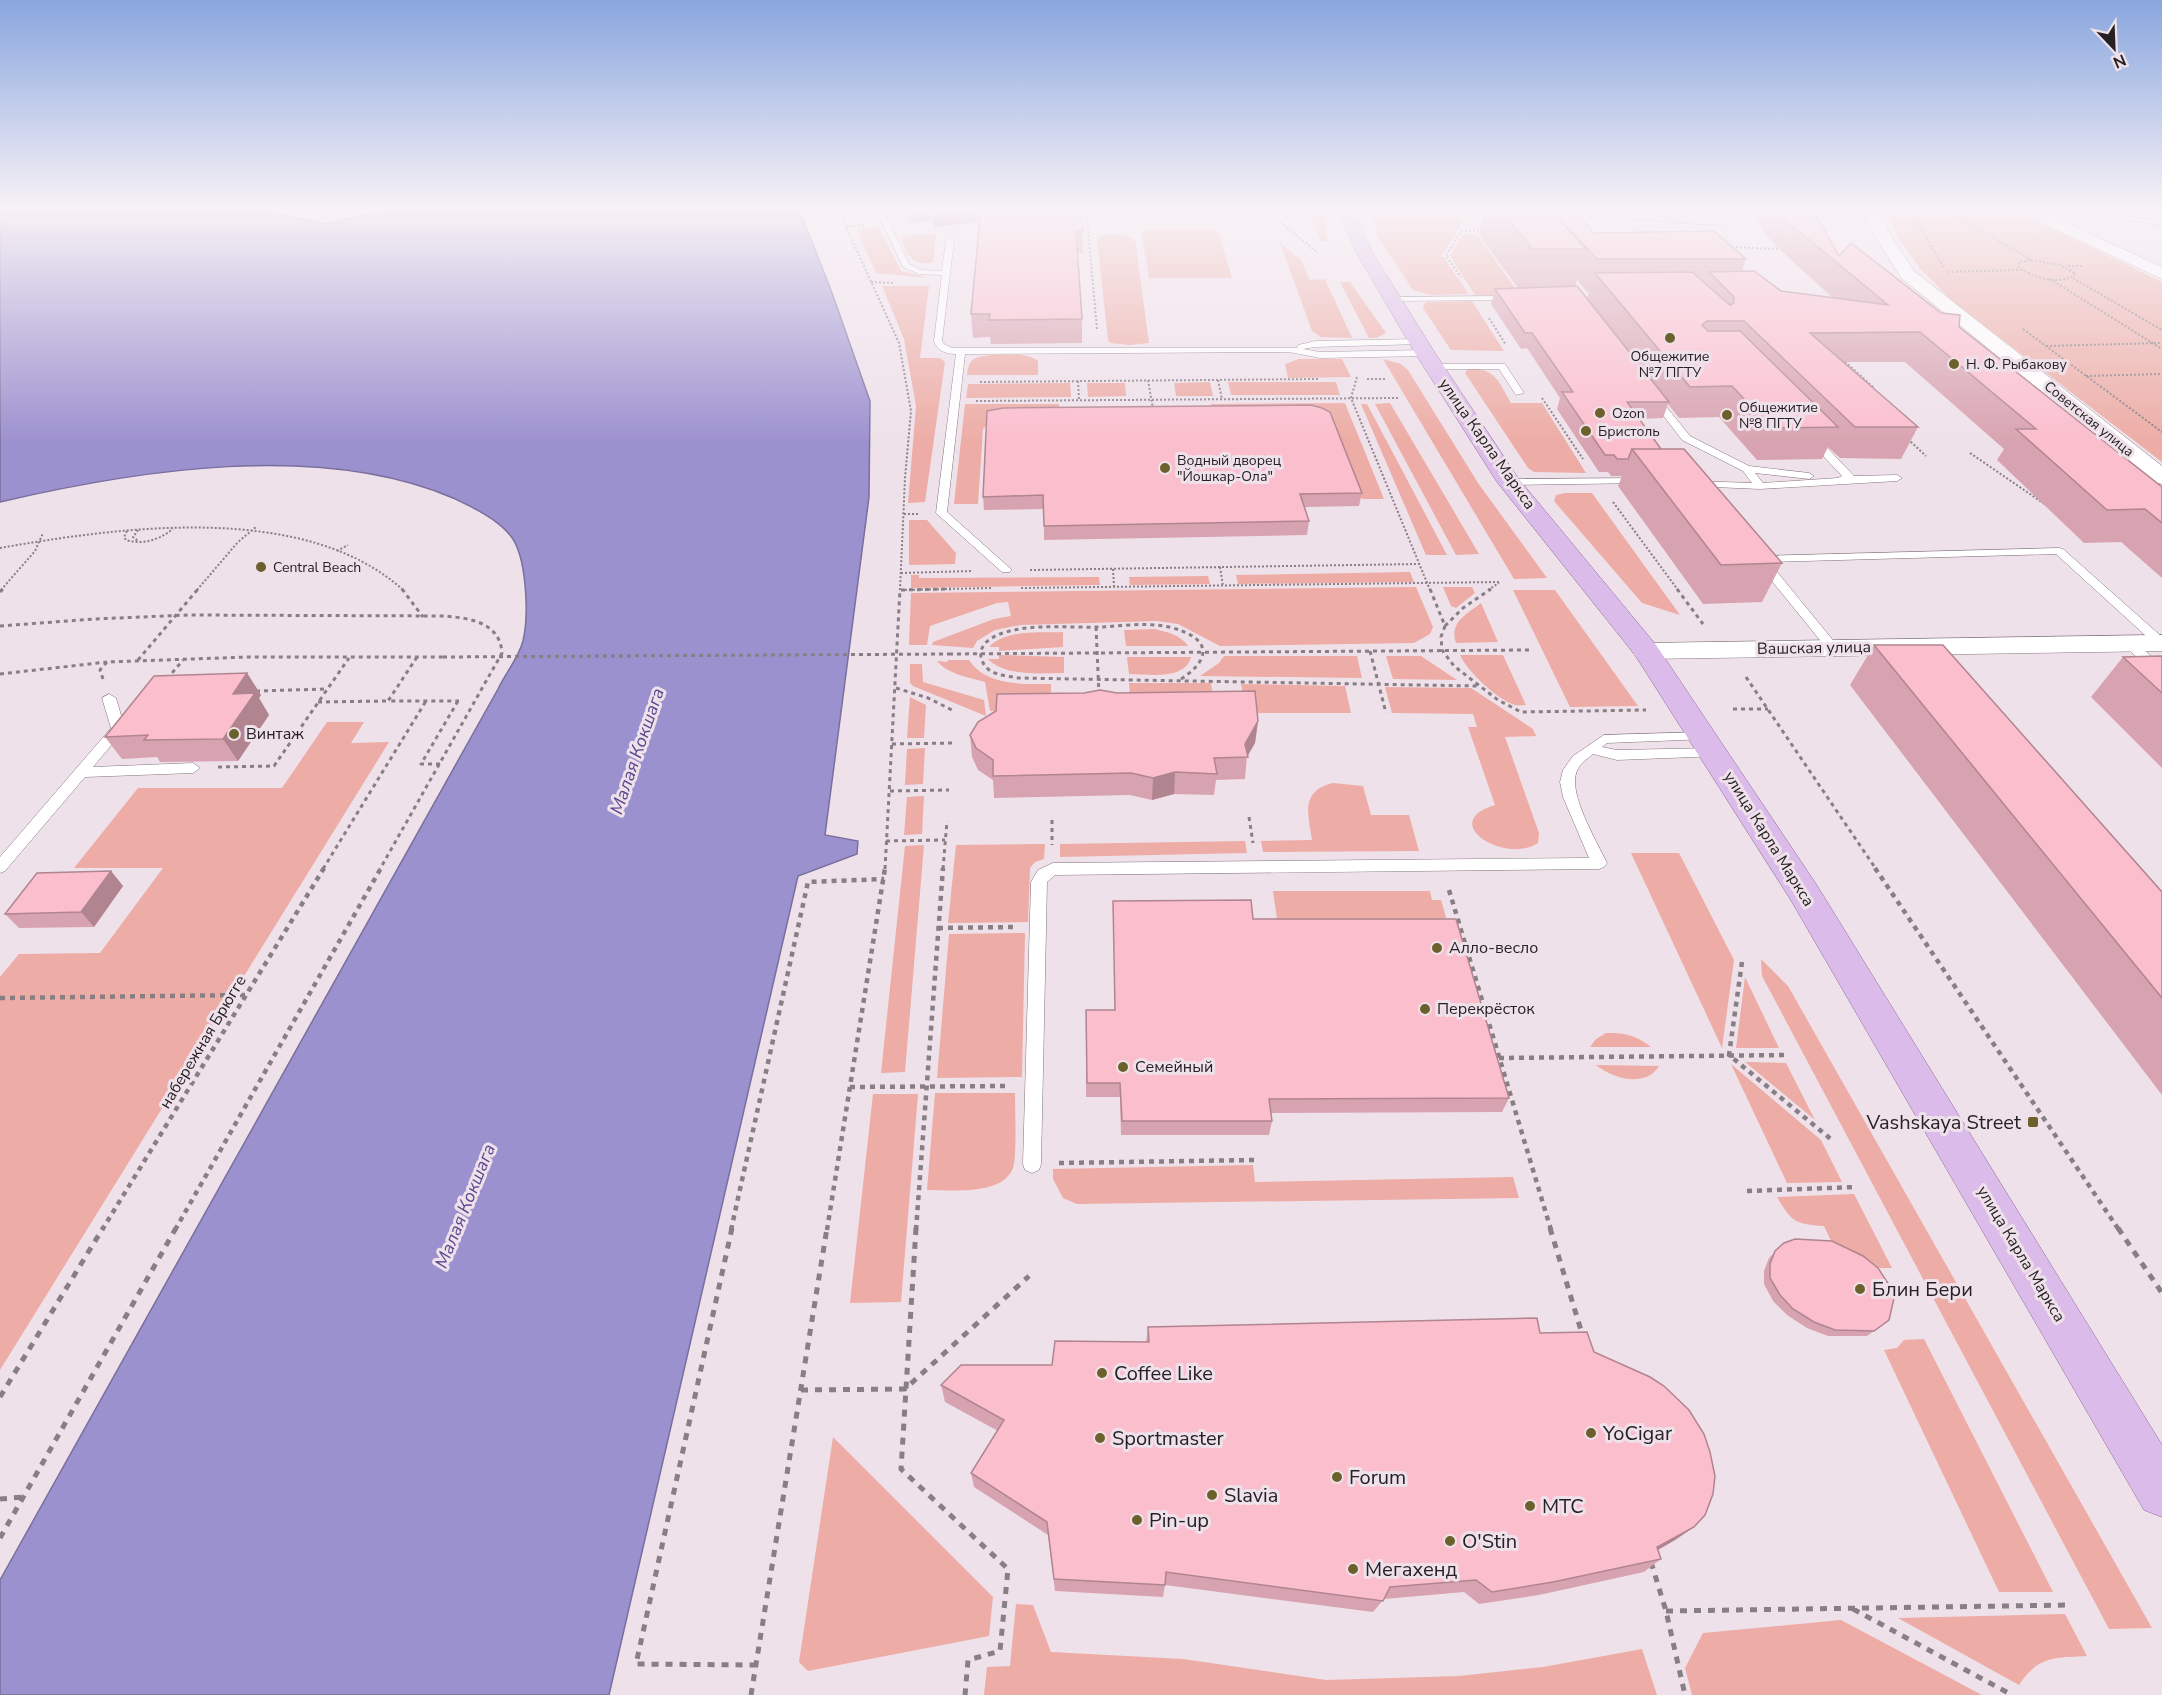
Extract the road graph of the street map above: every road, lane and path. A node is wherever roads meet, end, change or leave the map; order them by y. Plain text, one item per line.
1 (873, 286) edge
2 (944, 286) edge
3 (1093, 286) edge
4 (1386, 286) edge
5 (1468, 286) edge
6 (1922, 286) edge
7 (2061, 286) edge
8 (2087, 286) edge
9 (1520, 297) edge
10 (1476, 298) junction
11 (1394, 299) junction
12 (2019, 326) dead end
13 (2162, 330) edge
14 (2153, 343) junction
15 (2162, 343) edge
16 (2046, 346) junction
17 (2162, 349) edge
18 (1289, 350) junction
19 (1099, 351) junction
20 (961, 352) junction
21 (1346, 354) junction
22 (1425, 354) junction
23 (1837, 355) edge
24 (2162, 374) edge
25 (2086, 376) junction
26 (1323, 379) dead end
27 (1346, 379) dead end
28 (1358, 379) junction
29 (1387, 379) dead end
30 (1148, 380) junction
31 (1218, 380) junction
32 (1078, 381) junction
33 (957, 382) junction
34 (1648, 390) edge
35 (1876, 391) edge
36 (1519, 393) dead end
37 (1351, 398) junction
38 (1398, 398) dead end
39 (1222, 399) junction
40 (1079, 400) junction
41 (1151, 400) junction
42 (955, 401) junction
43 (1547, 406) dead end
44 (1556, 406) dead end
45 (1153, 410) edge
46 (1909, 430) edge
47 (2162, 432) edge
48 (1808, 434) edge
49 (1970, 453) dead end
50 (1926, 456) dead end
51 (1747, 469) junction
52 (2162, 477) edge
53 (1897, 478) dead end
54 (1852, 480) junction
55 (1653, 481) edge
56 (1509, 482) junction
57 (1598, 482) junction
58 (1684, 483) edge
59 (1760, 486) junction
60 (2047, 507) dead end
61 (256, 527) dead end
62 (173, 528) junction
63 (128, 530) junction
64 (139, 530) junction
65 (249, 532) junction
66 (43, 533) dead end
67 (158, 534) dead end
68 (39, 541) junction
69 (348, 545) dead end
70 (0, 548) edge
71 (337, 551) junction
72 (1419, 564) junction
73 (1220, 567) junction
74 (1113, 569) junction
75 (1006, 570) junction
76 (901, 573) junction
77 (1427, 584) junction
78 (1223, 586) junction
79 (1114, 587) junction
80 (997, 588) dead end
81 (1020, 588) dead end
82 (901, 590) junction
83 (0, 592) edge
84 (174, 617) junction
85 (423, 617) junction
86 (0, 626) edge
87 (1445, 626) junction
88 (1096, 627) junction
89 (1707, 630) dead end
90 (2161, 643) edge
91 (2130, 644) junction
92 (1832, 647) junction
93 (1442, 650) junction
94 (1530, 650) dead end
95 (1204, 651) junction
96 (1370, 651) junction
97 (1646, 651) junction
98 (1097, 652) junction
99 (980, 653) junction
100 (949, 654) joint
101 (350, 657) junction
102 (417, 657) junction
103 (184, 659) junction
104 (137, 661) junction
105 (107, 662) junction
106 (1740, 669) dead end
107 (2162, 673) edge
108 (0, 674) edge
109 (1098, 678) junction
110 (1181, 679) junction
111 (164, 683) edge
112 (1379, 684) junction
113 (1477, 686) junction
114 (896, 688) junction
115 (327, 689) junction
116 (254, 692) edge
117 (108, 698) joint
118 (388, 701) junction
119 (426, 701) junction
120 (318, 702) junction
121 (1100, 705) edge
122 (1732, 709) dead end
123 (1768, 709) junction
124 (1646, 710) dead end
125 (954, 711) dead end
126 (1386, 713) dead end
127 (952, 743) dead end
128 (892, 744) junction
129 (1709, 744) junction
130 (1591, 749) junction
131 (440, 764) junction
132 (235, 766) dead end
133 (193, 768) dead end
134 (81, 772) junction
135 (949, 790) dead end
136 (890, 791) junction
137 (1249, 817) dead end
138 (1053, 820) dead end
139 (946, 821) dead end
140 (945, 840) junction
141 (886, 841) junction
142 (1253, 841) dead end
143 (1052, 844) dead end
144 (1441, 866) junction
145 (0, 867) edge
146 (884, 879) junction
147 (1038, 927) junction
148 (938, 928) junction
149 (1742, 962) dead end
150 (246, 995) junction
151 (0, 998) edge
152 (1728, 1055) junction
153 (1789, 1055) dead end
154 (1498, 1058) edge
155 (925, 1086) junction
156 (1034, 1086) junction
157 (850, 1087) junction
158 (1832, 1140) dead end
159 (1254, 1160) dead end
160 (1032, 1164) joint
161 (1856, 1188) dead end
162 (1747, 1191) dead end
163 (1029, 1276) dead end
164 (2162, 1293) edge
165 (1586, 1346) edge
166 (905, 1389) junction
167 (801, 1390) junction
168 (0, 1397) edge
169 (2162, 1492) edge
170 (23, 1497) junction
171 (0, 1498) edge
172 (0, 1538) edge
173 (1649, 1556) edge
174 (2071, 1605) dead end
175 (1852, 1608) junction
176 (1666, 1611) junction
177 (756, 1665) junction
178 (751, 1695) edge
179 (965, 1695) edge
180 (1685, 1695) edge
181 (2012, 1695) edge

1 - 76 path
2 - 20 lane
3 - 19 path
4 - 11 main road, улица Карла Маркса
5 - 10 path
6 - 52 street, Советская улица
7 - 14 path
8 - 13 path
9 - 10 lane
10 - 11 lane
11 - 22 main road, улица Карла Маркса
12 - 16 path
14 - 15 path
14 - 16 path
14 - 17 path
16 - 25 path
18 - 19 lane
18 - 21 lane
18 - 22 lane
19 - 20 lane
20 - 33 lane
21 - 22 lane
21 - 28 path
22 - 36 lane
22 - 56 main road, улица Карла Маркса
23 - 35 path
24 - 25 path
25 - 47 path
26 - 31 path
27 - 28 path
28 - 29 path
28 - 37 path
30 - 31 path
30 - 32 path
30 - 41 path
31 - 39 path
32 - 33 path
32 - 40 path
33 - 42 lane
34 - 51 lane
37 - 38 path
37 - 39 path
37 - 72 path
39 - 41 path
40 - 41 path
40 - 42 path
41 - 45 path
42 - 75 lane
43 - 44 path
46 - 50 path
48 - 54 lane
49 - 60 path
51 - 54 lane
51 - 59 lane
53 - 54 lane
54 - 59 lane
55 - 57 lane
56 - 57 lane
56 - 97 main road, улица Карла Маркса
57 - 89 path
58 - 59 lane
61 - 65 path
62 - 63 path
62 - 64 path
62 - 65 path
63 - 64 path
63 - 68 path
64 - 67 path
65 - 71 path
65 - 84 path
66 - 68 path
68 - 70 path
68 - 83 path
69 - 71 path
71 - 85 path
72 - 73 path
72 - 77 path
73 - 74 path
73 - 78 path
74 - 75 path
74 - 79 path
75 - 76 path
76 - 82 path
77 - 78 path
77 - 87 path
77 - 87 path
78 - 79 path
79 - 81 path
80 - 82 path
82 - 114 path
84 - 85 path
84 - 86 path
84 - 104 path
85 - 131 path
87 - 93 path
88 - 95 path
88 - 98 path
88 - 99 path
90 - 91 street, Вашская улица
90 - 92 lane
91 - 92 street, Вашская улица
91 - 107 lane
92 - 97 street, Вашская улица
93 - 94 path
93 - 96 path
93 - 113 path
95 - 96 path
95 - 98 path
95 - 110 path
96 - 112 path
97 - 129 main road, улица Карла Маркса
98 - 99 path
98 - 109 path
99 - 100 path
99 - 109 path
100 - 102 path, bridge
101 - 102 path
101 - 103 path
101 - 115 path
102 - 118 path
103 - 104 path
103 - 111 path
104 - 105 path
105 - 108 path
105 - 117 path
106 - 123 path
109 - 110 path
109 - 121 path
110 - 112 path
112 - 113 path
112 - 126 path
113 - 124 path
114 - 125 path
114 - 128 path
115 - 116 path
115 - 120 path
117 - 134 lane
118 - 119 path
118 - 120 path
119 - 131 path
119 - 150 path, набережная Брюгге
120 - 132 path
122 - 123 path
123 - 164 path
127 - 128 path
128 - 136 path
129 - 130 lane
129 - 130 lane
129 - 169 main road, улица Карла Маркса
130 - 144 lane
131 - 170 path
133 - 134 lane
134 - 145 lane
135 - 136 path
136 - 141 path
137 - 142 path
138 - 143 path
139 - 140 path
140 - 141 path
140 - 148 path
141 - 146 path
144 - 147 lane
144 - 165 path
146 - 157 path
146 - 177 path
147 - 148 path
147 - 156 lane
148 - 155 path
149 - 152 path
150 - 151 path
150 - 168 path, набережная Брюгге
152 - 153 path
152 - 154 path
152 - 158 path
155 - 156 path
155 - 157 path
155 - 166 path
156 - 160 lane
157 - 167 path
159 - 160 path
161 - 162 path
163 - 166 path
166 - 167 path
166 - 179 path
167 - 177 path
170 - 171 path
170 - 172 path
173 - 176 path
174 - 175 path
175 - 176 path
175 - 181 path
176 - 180 path
177 - 178 path

